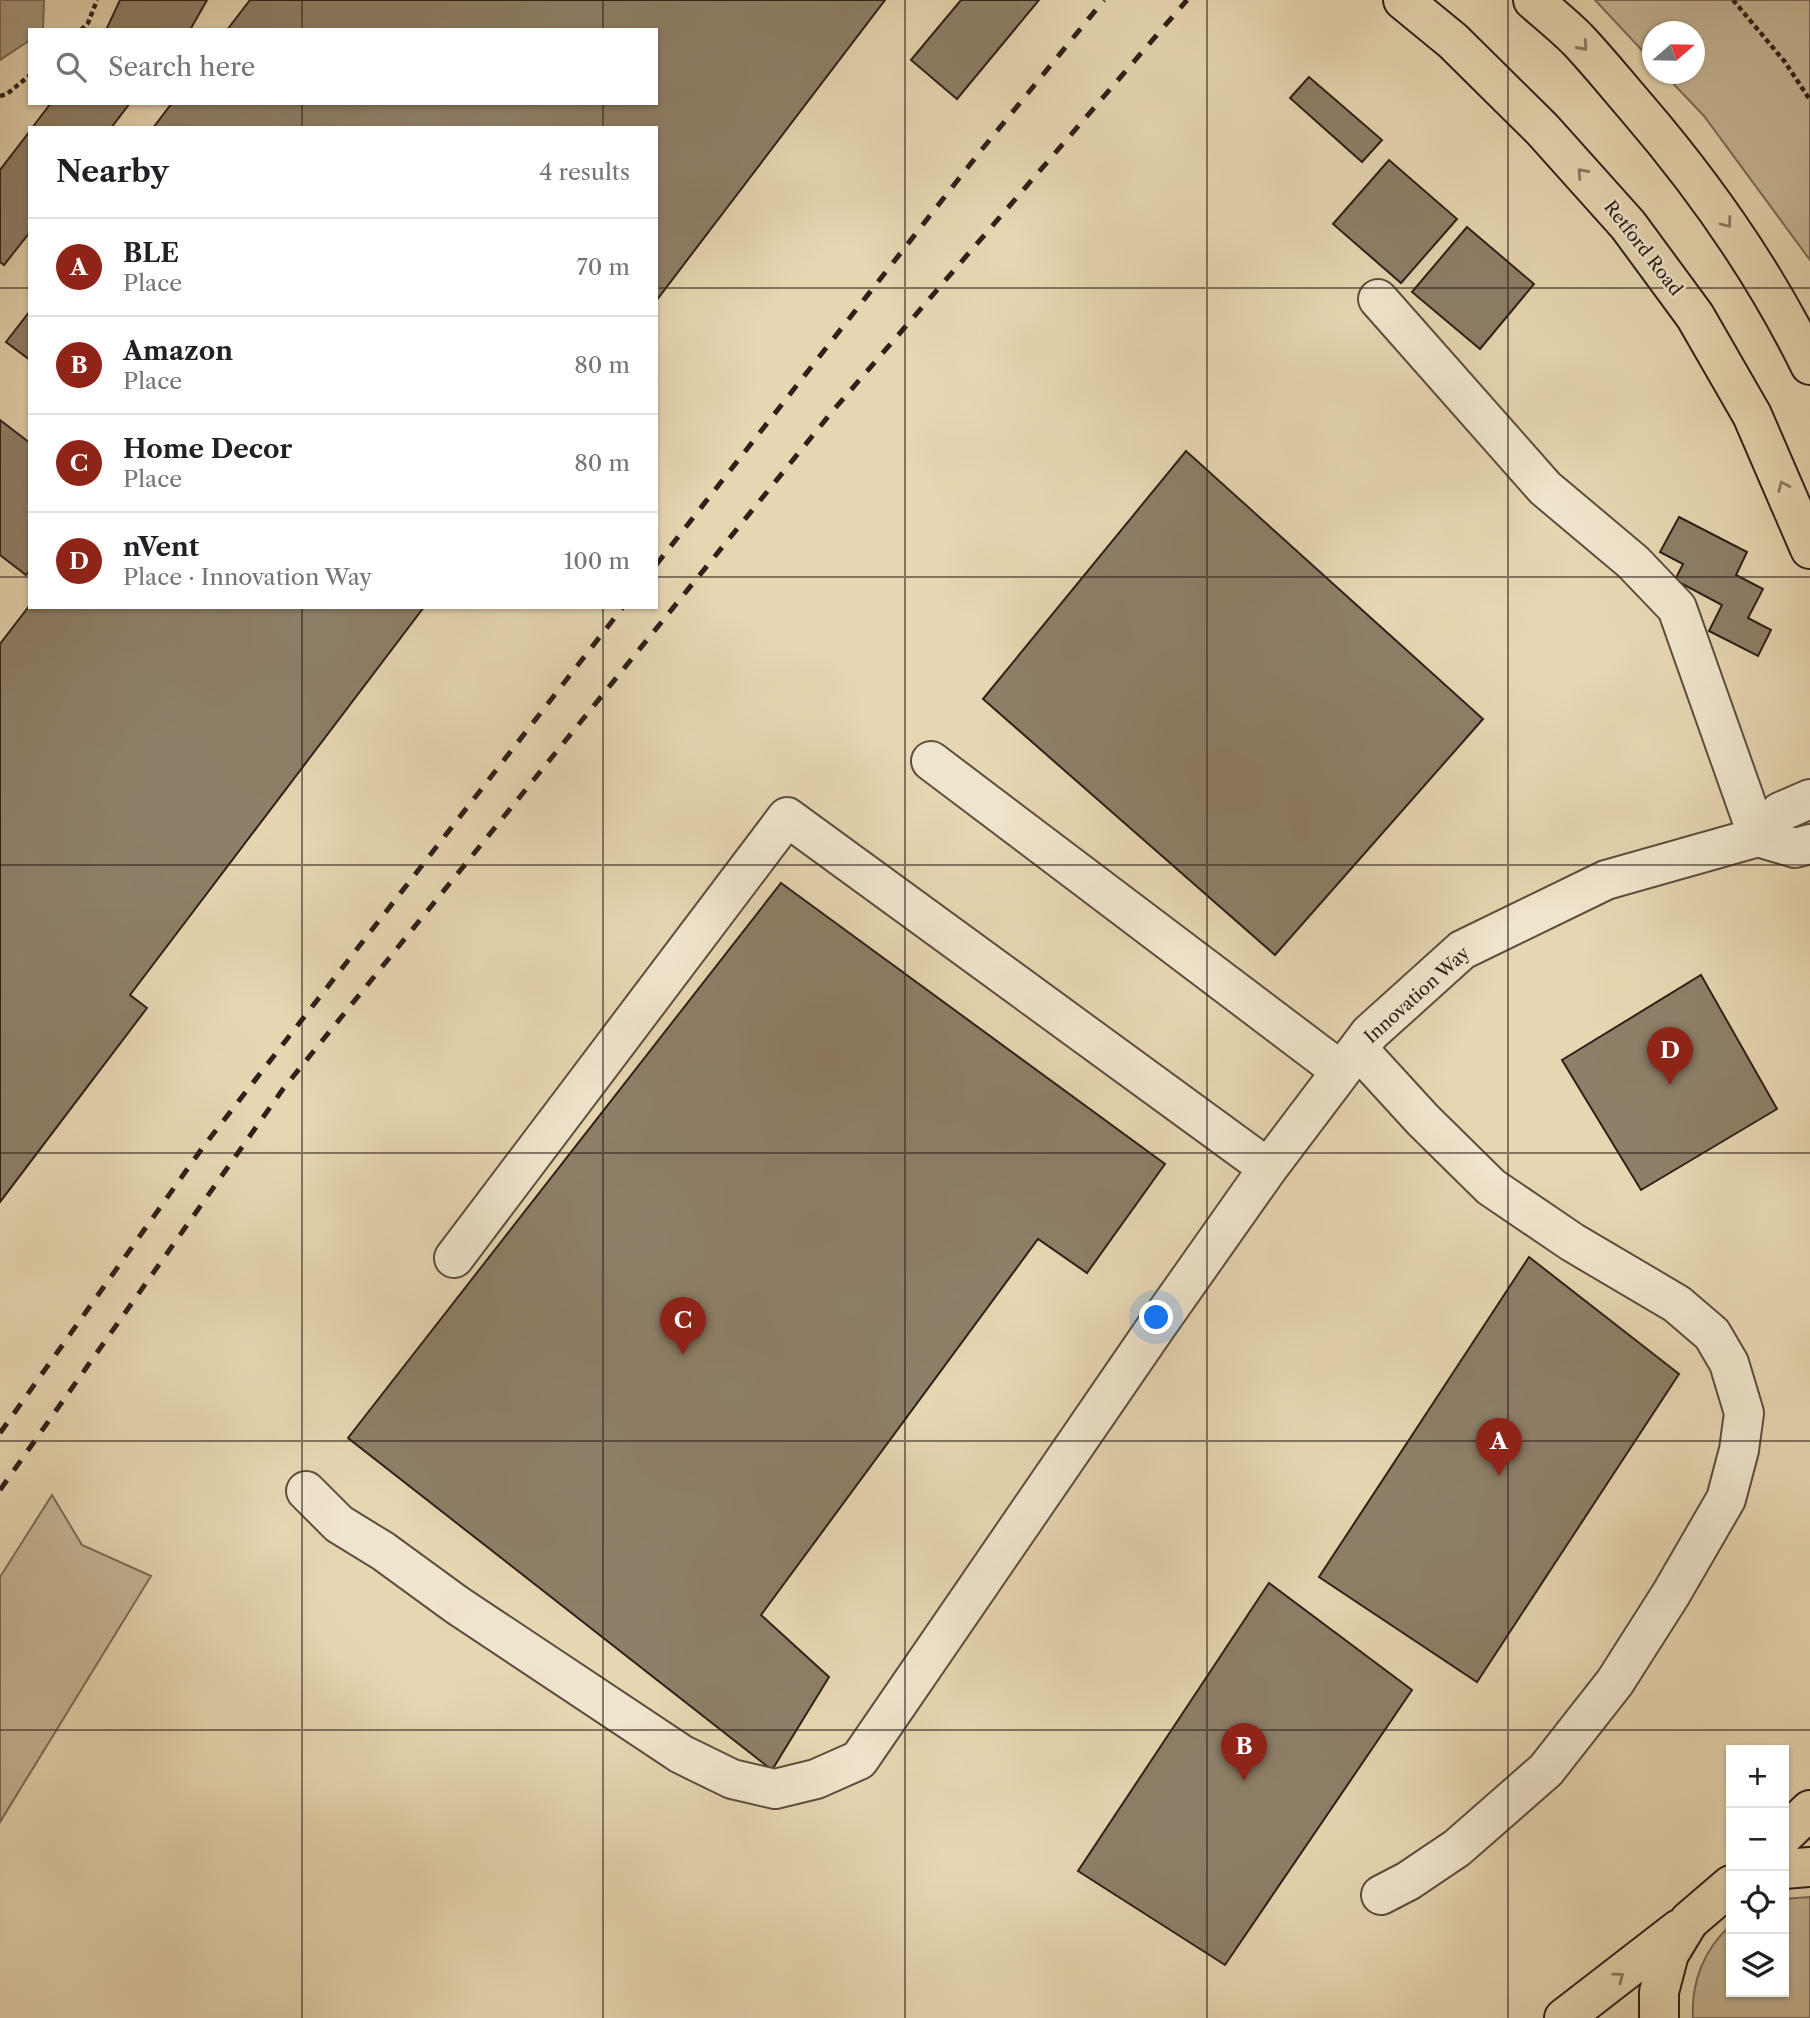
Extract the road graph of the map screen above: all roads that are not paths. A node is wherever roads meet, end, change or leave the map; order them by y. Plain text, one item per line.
1 (1403, 0) edge
2 (1533, 0) edge
3 (1378, 299) dead end
4 (1810, 365) edge
5 (1810, 549) edge
6 (931, 761) dead end
7 (1810, 799) edge
8 (1758, 837) junction
9 (1810, 844) edge
10 (1349, 1060) junction
11 (1268, 1168) junction
12 (454, 1258) dead end
13 (306, 1491) dead end
14 (1810, 1810) edge
15 (1789, 1830) edge
16 (1810, 1867) edge
17 (1789, 1869) edge
18 (1726, 1889) edge
19 (1381, 1895) dead end
20 (1689, 1921) junction
21 (1564, 2018) edge
22 (1660, 2018) edge

5 -> 1 main road, Retford Road
2 -> 4 main road
3 - 8 street
6 - 10 street
7 - 8 street
8 - 9 street
8 - 10 street, Innovation Way
10 - 11 street, Innovation Way
10 - 19 street
11 - 12 street
11 - 13 street, Innovation Way
14 - 15 main road
16 - 17 main road
18 - 20 main road
21 -> 20 main road
20 - 22 main road

